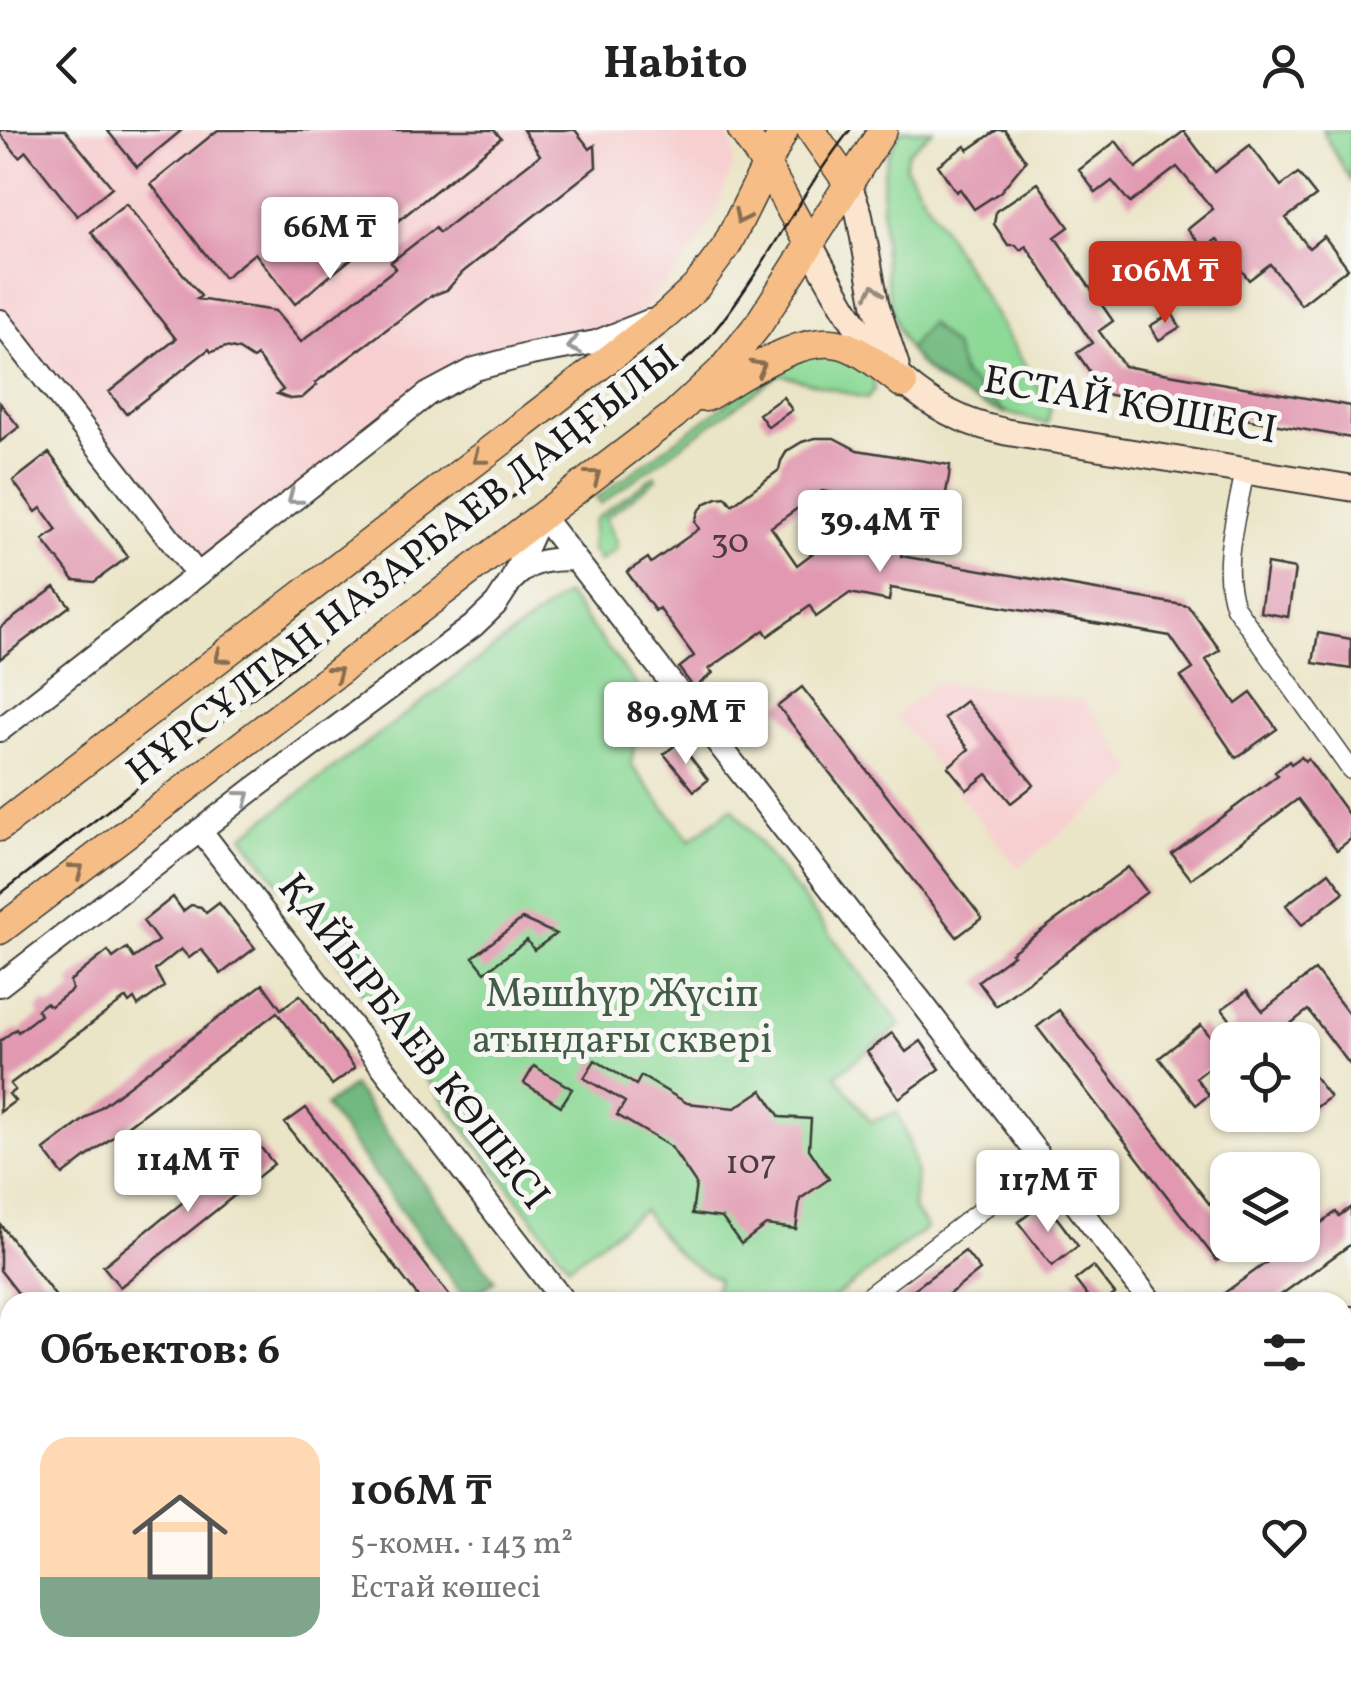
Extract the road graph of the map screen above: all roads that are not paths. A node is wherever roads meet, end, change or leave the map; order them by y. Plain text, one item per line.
1 (742, 130) edge
2 (784, 130) edge
3 (811, 130) edge
4 (883, 130) edge
5 (766, 165) junction
6 (848, 184) junction
7 (810, 245) junction
8 (666, 314) junction
9 (0, 322) edge
10 (903, 384) junction
11 (674, 415) junction
12 (1245, 469) junction
13 (1351, 488) edge
14 (541, 516) junction
15 (575, 559) junction
16 (196, 574) junction
17 (511, 582) junction
18 (0, 730) edge
19 (1351, 770) edge
20 (0, 827) edge
21 (200, 830) junction
22 (0, 930) edge
23 (0, 984) edge
24 (1043, 1163) junction
25 (556, 1292) edge
26 (873, 1292) edge
27 (1140, 1292) edge

1 - 5 main road, ЕСТАЙ КӨШЕСІ
2 - 5 main road, НҰРСҰЛТАН НАЗАРБАЕВ ДАҢҒЫЛЫ
3 - 6 main road
4 - 6 main road, НҰРСҰЛТАН НАЗАРБАЕВ ДАҢҒЫЛЫ
5 - 7 main road, ЕСТАЙ КӨШЕСІ
5 -> 8 main road, НҰРСҰЛТАН НАЗАРБАЕВ ДАҢҒЫЛЫ
6 - 7 main road, НҰРСҰЛТАН НАЗАРБАЕВ ДАҢҒЫЛЫ
10 -> 6 main road
7 - 10 main road, ЕСТАЙ КӨШЕСІ
7 - 11 main road, НҰРСҰЛТАН НАЗАРБАЕВ ДАҢҒЫЛЫ
8 -> 16 street
8 -> 20 main road, НҰРСҰЛТАН НАЗАРБАЕВ ДАҢҒЫЛЫ
9 - 16 street
11 -> 10 main road
10 - 12 main road, ЕСТАЙ КӨШЕСІ
14 -> 11 main road, НҰРСҰЛТАН НАЗАРБАЕВ ДАҢҒЫЛЫ
12 - 13 main road, ЕСТАЙ КӨШЕСІ
12 - 19 street
14 - 15 street
14 - 17 street
22 -> 14 main road, НҰРСҰЛТАН НАЗАРБАЕВ ДАҢҒЫЛЫ
15 - 17 street
15 - 24 street
16 - 18 street
21 -> 17 street
21 - 23 street
21 - 25 street, ҚАЙЫРБАЕВ КӨШЕСІ
24 - 26 street
24 - 27 street

